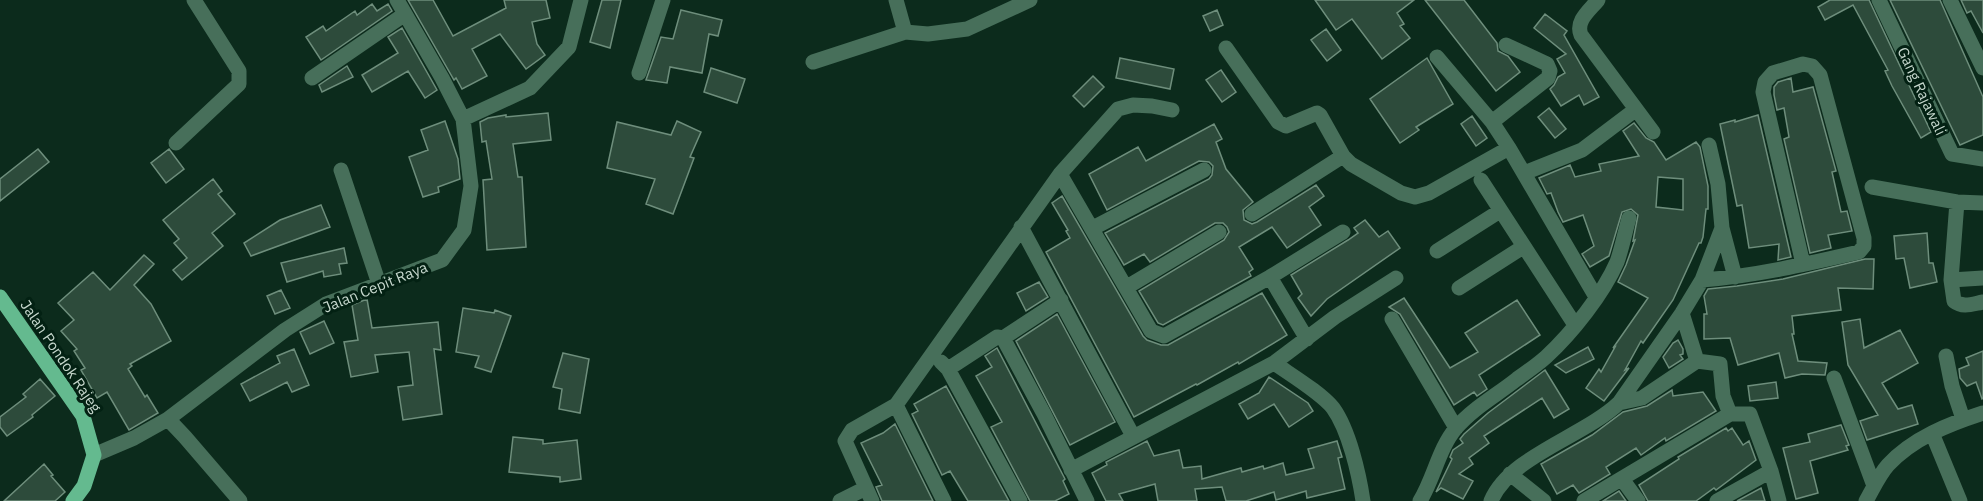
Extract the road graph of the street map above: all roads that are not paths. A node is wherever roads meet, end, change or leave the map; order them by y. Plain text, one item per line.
1 (194, 0) edge
2 (396, 0) edge
3 (581, 0) edge
4 (663, 0) edge
5 (896, 0) edge
6 (1030, 0) edge
7 (1879, 0) edge
8 (1950, 0) edge
9 (1594, 1) edge
10 (405, 14) junction
11 (905, 32) junction
12 (1506, 45) dead end
13 (1226, 48) dead end
14 (1437, 57) dead end
15 (813, 62) dead end
16 (1983, 68) edge
17 (639, 73) dead end
18 (312, 78) dead end
19 (1172, 110) dead end
20 (1635, 110) junction
21 (463, 119) junction
22 (1492, 122) junction
23 (1653, 132) dead end
24 (177, 143) dead end
25 (1709, 145) dead end
26 (1509, 148) junction
27 (1343, 156) junction
28 (1983, 159) edge
29 (341, 170) dead end
30 (1204, 170) dead end
31 (1524, 172) junction
32 (1060, 174) junction
33 (1481, 180) dead end
34 (1872, 187) dead end
35 (1957, 202) junction
36 (1983, 203) edge
37 (1500, 211) junction
38 (1252, 214) dead end
39 (1629, 218) dead end
40 (1021, 227) junction
41 (1093, 228) junction
42 (1722, 228) junction
43 (1219, 232) dead end
44 (1344, 232) dead end
45 (1523, 247) junction
46 (1437, 251) dead end
47 (1803, 264) junction
48 (1270, 277) junction
49 (1735, 277) junction
50 (1396, 278) dead end
51 (1983, 278) edge
52 (1702, 280) junction
53 (1951, 280) junction
54 (379, 284) junction
55 (1127, 287) junction
56 (1459, 288) dead end
57 (0, 297) edge
58 (1596, 297) junction
59 (1061, 300) junction
60 (1983, 302) edge
61 (1682, 313) junction
62 (1392, 318) dead end
63 (1575, 325) junction
64 (1003, 338) junction
65 (1307, 339) junction
66 (931, 356) junction
67 (1946, 356) dead end
68 (1697, 361) junction
69 (1274, 363) junction
70 (948, 369) junction
71 (1834, 378) dead end
72 (1619, 403) junction
73 (896, 405) junction
74 (1730, 414) junction
75 (1973, 416) edge
76 (168, 419) junction
77 (1456, 428) junction
78 (1932, 433) junction
79 (1133, 436) junction
80 (94, 455) junction
81 (1071, 470) junction
82 (1771, 471) junction
83 (1510, 474) junction
84 (1622, 479) junction
85 (1874, 486) junction
86 (869, 495) edge
87 (73, 501) edge
88 (240, 501) edge
89 (840, 501) edge
90 (944, 501) edge
91 (1020, 501) edge
92 (1087, 501) edge
93 (1363, 501) edge
94 (1420, 501) edge
95 (1491, 501) edge
96 (1544, 501) edge
97 (1584, 501) edge
98 (1638, 501) edge
99 (1717, 501) edge
100 (1779, 501) edge
101 (1866, 501) edge
102 (1960, 501) edge

1 - 24 street
2 - 10 street
3 - 21 street
4 - 17 street
5 - 11 street
6 - 11 street
7 - 28 street, Gang Rajawali
8 - 16 street
9 - 20 street
10 - 18 street
10 - 21 street
11 - 15 street
12 - 22 street
13 - 27 street
14 - 22 street
19 - 32 street
20 - 23 street
20 - 31 street
21 - 54 street, Jalan Cepit Raya
22 - 26 street
25 - 42 street
26 - 27 street
26 - 31 street
27 - 38 street
29 - 54 street
30 - 41 street
31 - 58 street
32 - 40 street
32 - 41 street
33 - 37 street
34 - 35 street
35 - 36 street
35 - 53 street
37 - 45 street
37 - 46 street
39 - 58 street
40 - 59 street
40 - 66 street
41 - 55 street
42 - 49 street
42 - 52 street
43 - 55 street
44 - 48 street
45 - 56 street
45 - 63 street
47 - 47 street
47 - 49 street
48 - 55 street
48 - 65 street
49 - 52 street
50 - 65 street
51 - 53 street
52 - 61 street
53 - 60 street
54 - 76 street, Jalan Cepit Raya
57 - 80 main road, Jalan Pondok Rajeg
58 - 63 street
59 - 64 street
59 - 79 street
61 - 68 street
61 - 72 street
62 - 77 street
63 - 77 street
64 - 70 street
64 - 81 street
65 - 69 street
66 - 70 street
66 - 73 street
67 - 75 street
68 - 72 street
68 - 74 street
69 - 79 street
69 - 93 street
70 - 91 street
71 - 85 street
72 - 83 street
73 - 86 street
73 - 90 street
74 - 82 street
74 - 84 street
75 - 78 street
76 - 80 street, Jalan Cepit Raya
76 - 88 street
77 - 94 street
78 - 85 street
78 - 102 street
79 - 81 street
80 - 87 main road
81 - 92 street
82 - 99 street
82 - 100 street
83 - 95 street
83 - 96 street
84 - 97 street
84 - 98 street
85 - 101 street
86 - 89 street

